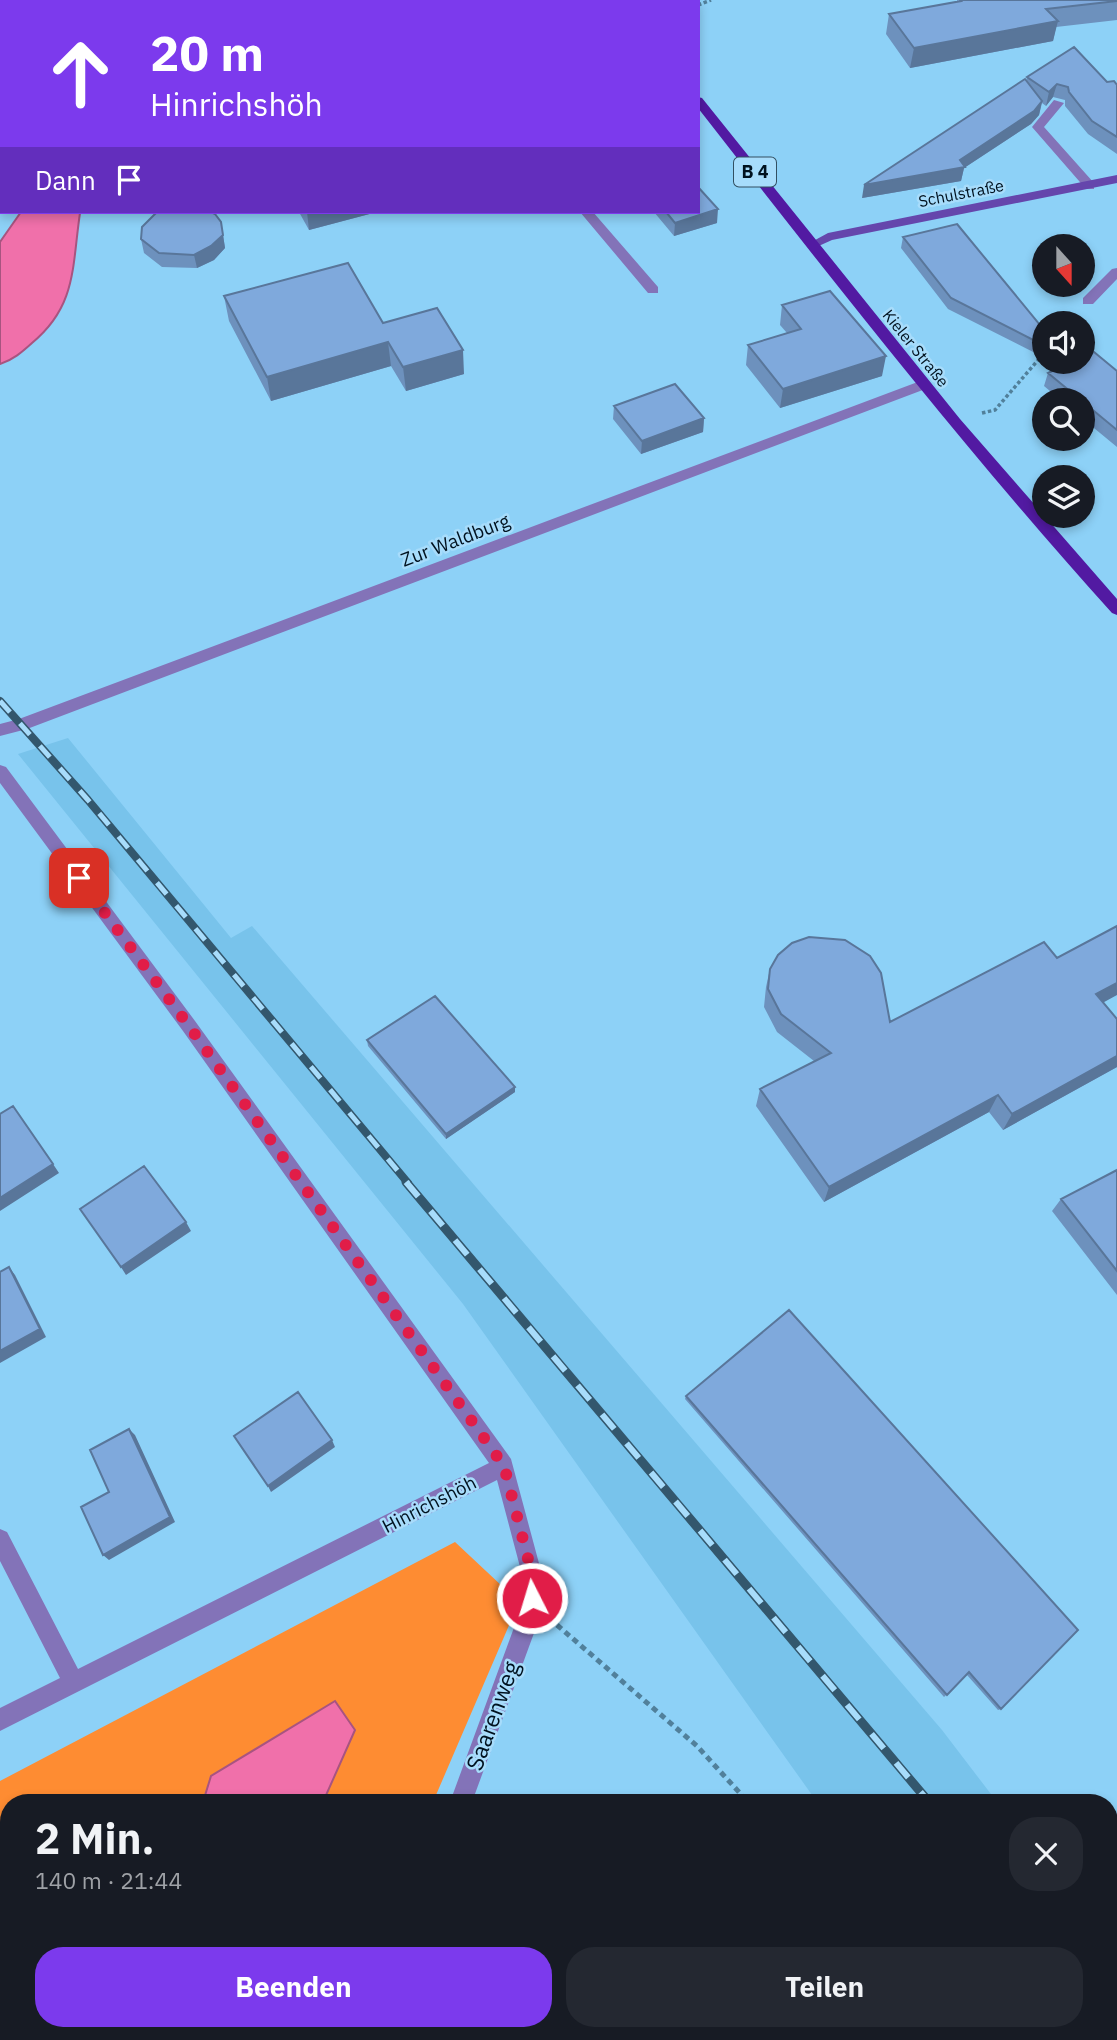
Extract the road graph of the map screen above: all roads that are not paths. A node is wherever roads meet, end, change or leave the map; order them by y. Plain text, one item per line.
1 (700, 103) edge
2 (1058, 103) edge
3 (1117, 179) edge
4 (1090, 186) junction
5 (588, 214) edge
6 (812, 245) junction
7 (1117, 272) edge
8 (653, 290) dead end
9 (1088, 301) dead end
10 (923, 385) junction
11 (1117, 609) edge
12 (0, 730) edge
13 (0, 771) edge
14 (504, 1466) junction
15 (0, 1539) edge
16 (74, 1681) junction
17 (0, 1720) edge
18 (464, 1794) edge

1 - 6 main road, Kieler Straße / B 4
2 - 4 street
3 - 4 street, Schulstraße
4 - 6 street, Schulstraße
5 - 8 street
6 - 10 main road, Kieler Straße / B 4
7 - 9 street
10 - 11 main road, Kieler Straße / B 4
10 - 12 street, Zur Waldburg
13 - 14 street
14 - 16 street, Hinrichshöh
14 - 18 street, Saarenweg
15 - 16 street
16 - 17 street, Hinrichshöh

